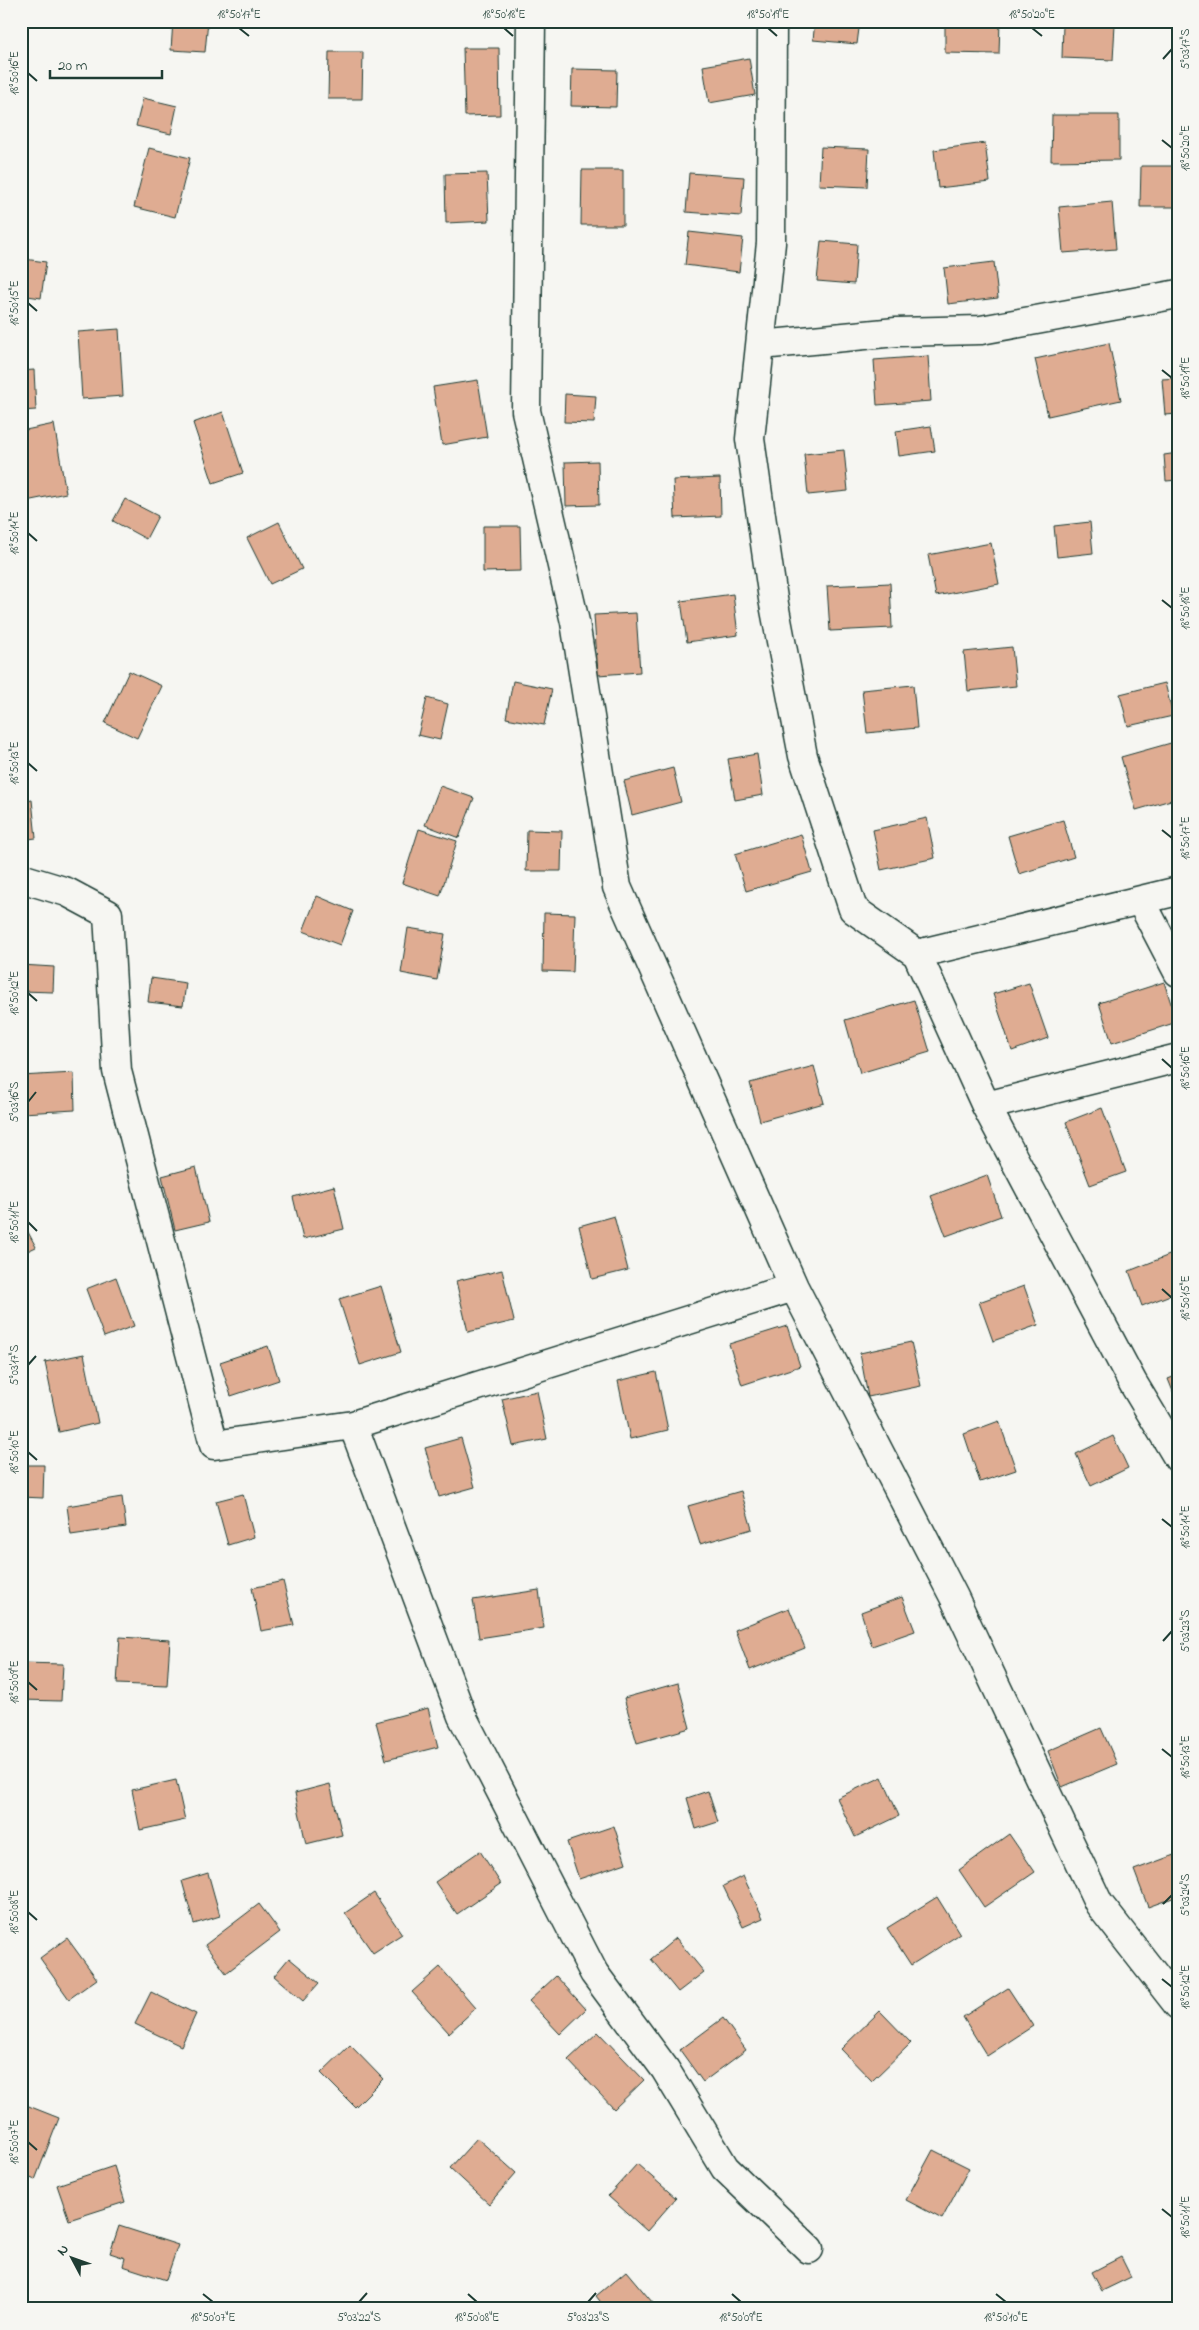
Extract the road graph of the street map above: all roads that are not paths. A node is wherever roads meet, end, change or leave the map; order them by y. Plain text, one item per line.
1 (531, 21) edge
2 (772, 21) edge
3 (1178, 294) edge
4 (761, 345) junction
5 (21, 878) edge
6 (1178, 891) edge
7 (1141, 901) junction
8 (917, 954) junction
9 (1178, 972) edge
10 (1178, 1058) edge
11 (986, 1106) junction
12 (794, 1287) junction
13 (353, 1425) junction
14 (1178, 1458) edge
15 (1178, 2005) edge
16 (809, 2249) dead end

1 - 12 street
2 - 4 street
3 - 4 street
4 - 8 street
5 - 13 street
6 - 7 street
7 - 8 street
7 - 9 street
8 - 11 street
10 - 11 street
11 - 14 street
12 - 13 street
12 - 15 street
13 - 16 street

